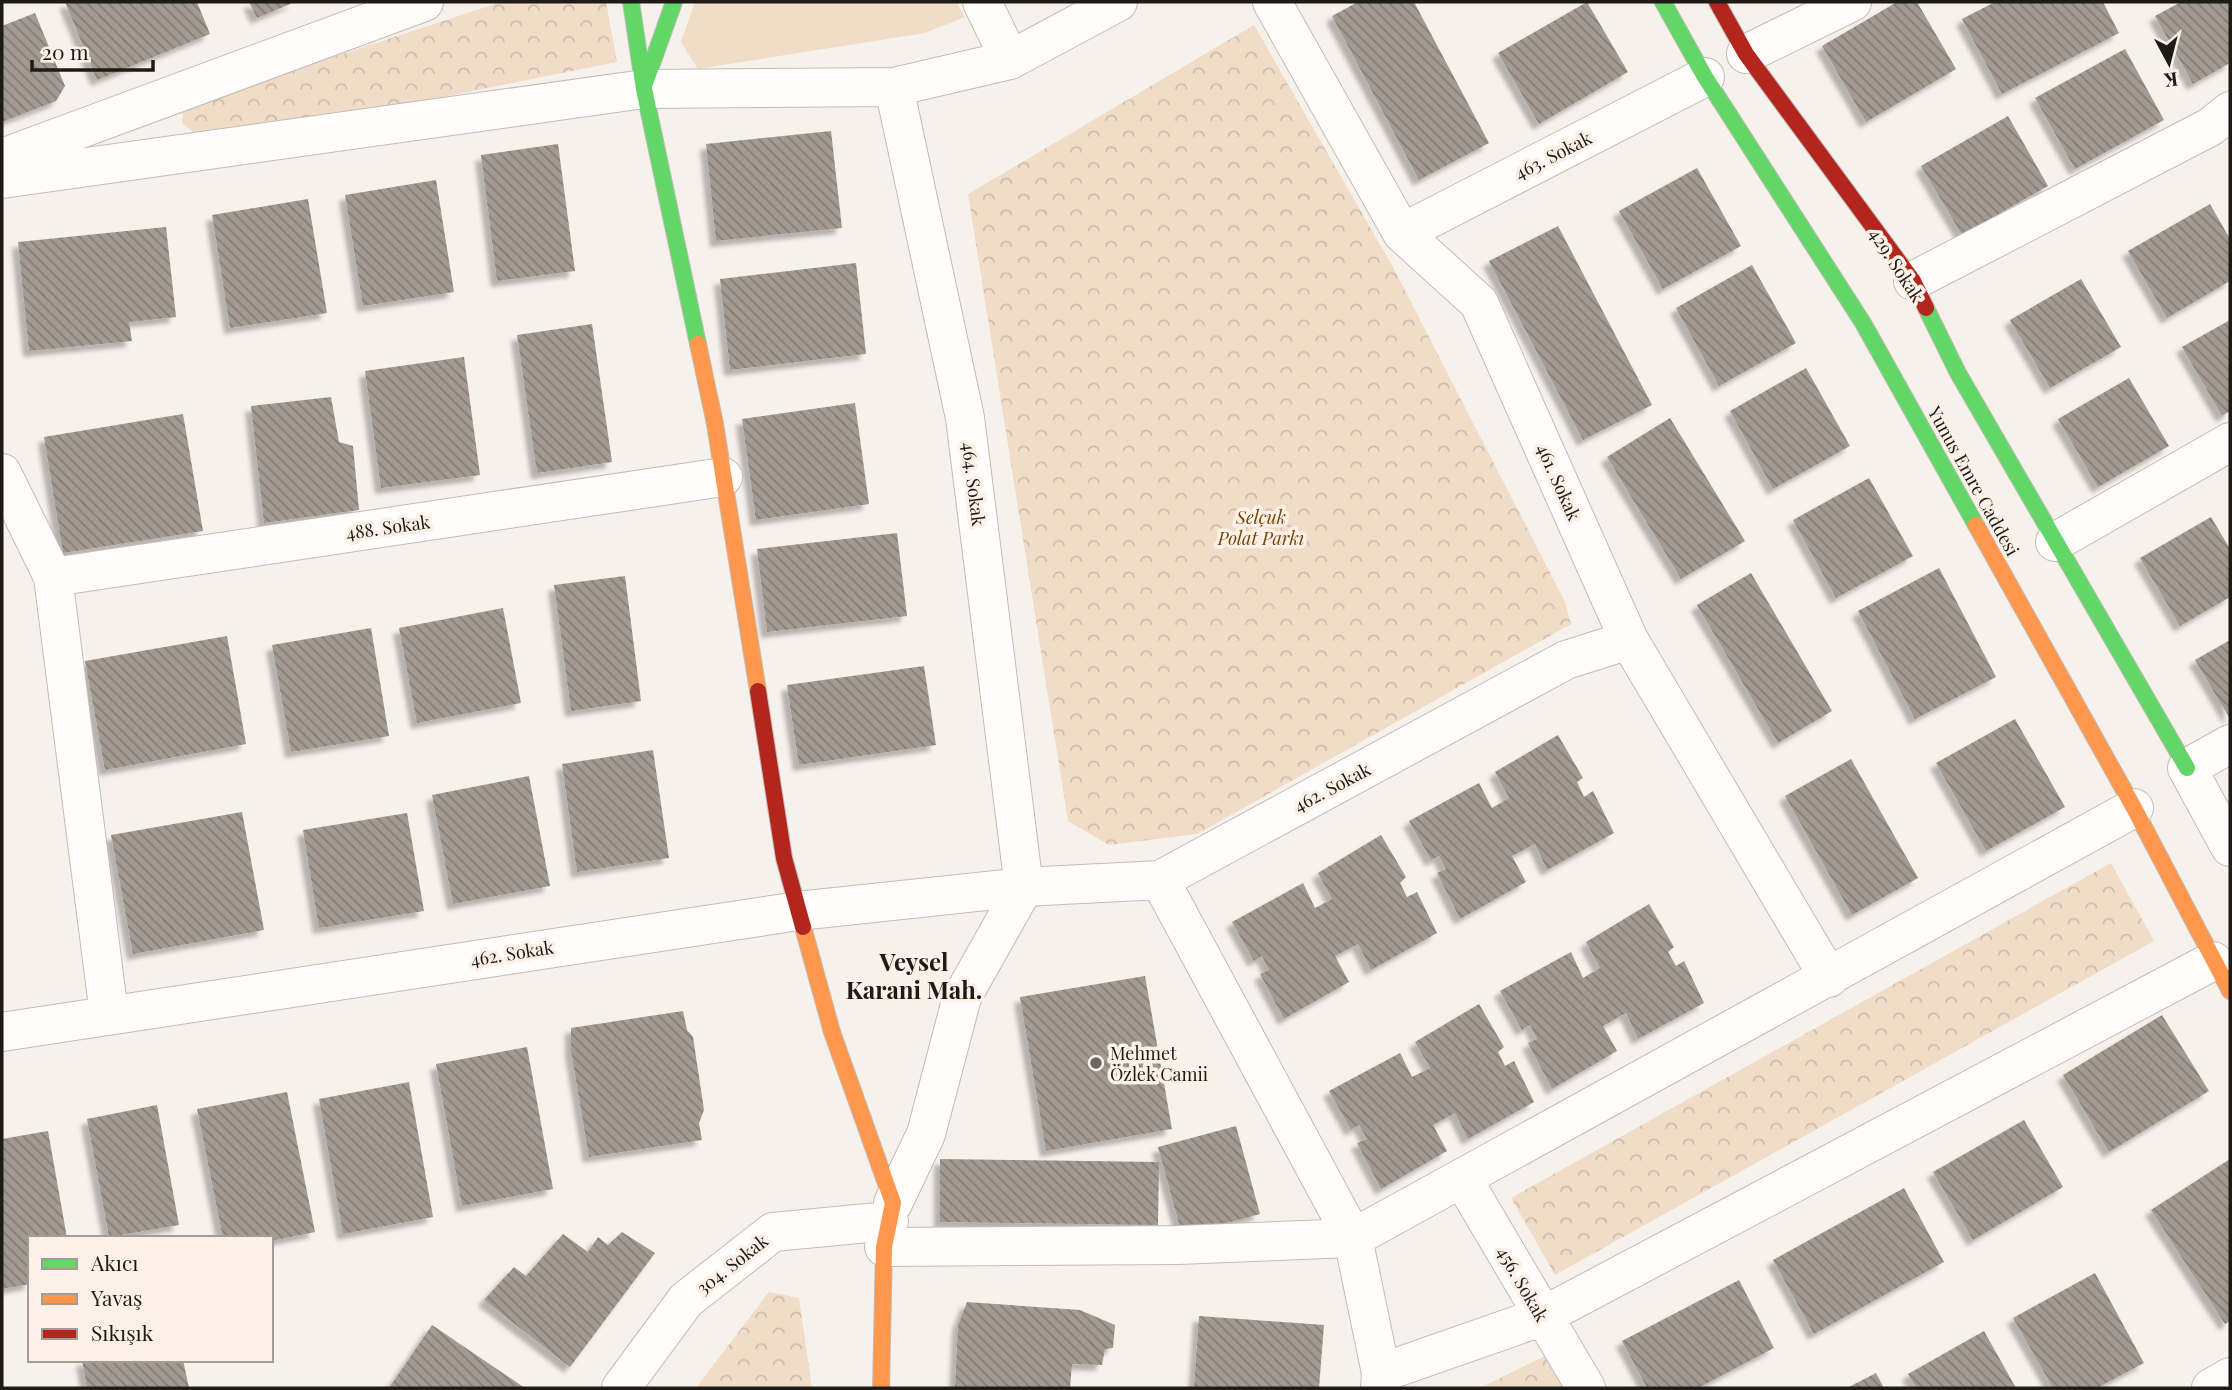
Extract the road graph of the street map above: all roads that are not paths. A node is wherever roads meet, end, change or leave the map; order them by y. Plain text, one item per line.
1 (424, 2) edge
2 (631, 2) edge
3 (674, 2) edge
4 (982, 2) edge
5 (1118, 2) edge
6 (1272, 2) edge
7 (1663, 2) edge
8 (1717, 2) edge
9 (1852, 2) edge
10 (1746, 54) junction
11 (1010, 60) junction
12 (1704, 77) junction
13 (894, 87) junction
14 (644, 89) junction
15 (2230, 111) edge
16 (2, 158) edge
17 (2, 179) edge
18 (1402, 233) junction
19 (1913, 281) junction
20 (2230, 442) edge
21 (2, 473) edge
22 (723, 477) junction
23 (2055, 542) junction
24 (54, 577) junction
25 (1629, 640) junction
26 (2230, 744) edge
27 (2187, 768) junction
28 (2134, 808) junction
29 (2230, 847) edge
30 (1160, 880) junction
31 (1024, 887) junction
32 (799, 911) junction
33 (2222, 976) edge
34 (1829, 978) junction
35 (109, 1014) junction
36 (2, 1032) edge
37 (1462, 1178) junction
38 (889, 1224) junction
39 (1353, 1238) junction
40 (1541, 1317) junction
41 (2230, 1377) edge
42 (1380, 1381) edge
43 (621, 1388) edge
44 (881, 1388) edge
45 (1586, 1388) edge
46 (2211, 1388) edge

1 - 16 street
2 - 14 main road
3 - 14 main road
4 - 11 street
5 - 11 street
6 - 18 street, 461. Sokak
7 - 12 main road, Yunus Emre Caddesi
8 - 10 main road, 429. Sokak
9 - 10 street
10 - 19 main road, 429. Sokak
11 - 13 street
12 - 18 street, 463. Sokak
12 - 28 main road, Yunus Emre Caddesi
13 - 14 street
13 - 31 street, 464. Sokak
14 - 17 street
14 - 22 main road
15 - 19 street
18 - 25 street, 461. Sokak
19 - 23 main road, 429. Sokak
20 - 23 street
21 - 24 street
22 - 24 street, 488. Sokak
22 - 32 main road
23 - 27 main road, 429. Sokak
24 - 35 street
25 - 30 street, 462. Sokak
25 - 34 street, 461. Sokak
26 - 27 street
27 - 29 street, 429. Sokak
28 - 33 main road, Yunus Emre Caddesi
28 - 34 street
30 - 31 street, 462. Sokak
30 - 39 street
31 - 32 street, 462. Sokak
31 - 38 street
32 - 35 street, 462. Sokak
32 - 38 main road
33 - 40 street
34 - 37 street
35 - 36 street, 462. Sokak
37 - 39 street
37 - 40 street, 456. Sokak
38 - 39 street, 304. Sokak
38 - 43 street, 304. Sokak
38 - 44 main road
39 - 42 street
40 - 42 street
40 - 45 street, 456. Sokak
41 - 46 street

